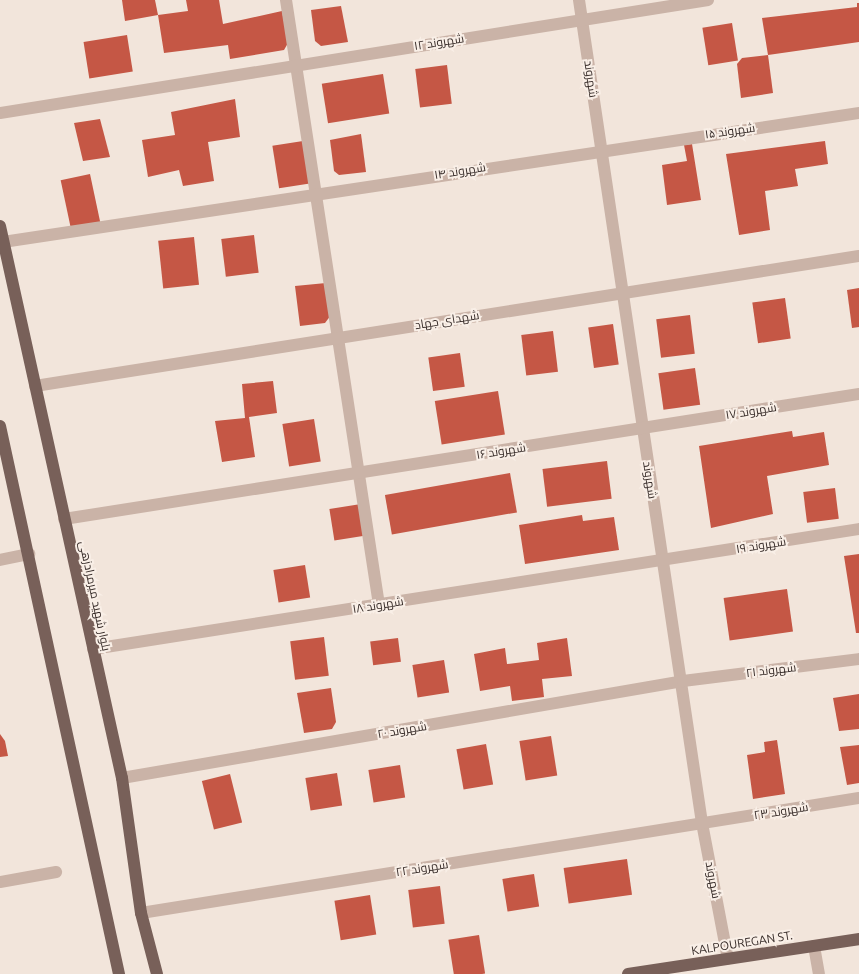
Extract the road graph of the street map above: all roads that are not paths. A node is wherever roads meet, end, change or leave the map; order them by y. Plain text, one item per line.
1 (286, 0) edge
2 (579, 0) edge
3 (708, 0) edge
4 (582, 19) junction
5 (297, 65) junction
6 (0, 113) edge
7 (859, 113) edge
8 (602, 150) junction
9 (318, 192) junction
10 (0, 226) edge
11 (3, 242) junction
12 (859, 256) edge
13 (622, 292) junction
14 (339, 338) junction
15 (35, 386) junction
16 (859, 394) edge
17 (0, 426) edge
18 (643, 429) junction
19 (360, 473) junction
20 (64, 519) junction
21 (859, 529) edge
22 (29, 554) junction
23 (0, 560) edge
24 (663, 561) junction
25 (380, 605) junction
26 (93, 649) junction
27 (859, 659) edge
28 (683, 681) junction
29 (122, 778) junction
30 (859, 798) edge
31 (702, 823) junction
32 (56, 872) dead end
33 (0, 882) edge
34 (142, 913) junction
35 (859, 939) edge
36 (814, 946) junction
37 (728, 959) junction
38 (119, 974) edge
39 (157, 974) edge
40 (628, 974) edge
41 (819, 974) edge

1 - 5 street
2 - 4 street, شهروند
3 - 4 street, شهروند ۱۲
4 - 5 street, شهروند ۱۲
4 - 8 street, شهروند
5 - 6 street, شهروند ۱۲
5 - 9 street
7 - 8 street, شهروند ۱۵
8 - 9 street, شهروند ۱۴
8 - 13 street, شهروند
9 - 11 street, شهروند ۱۴
9 - 14 street
10 - 11 main road, بلوار شهید میرمرادزهی
11 - 15 main road, بلوار شهید میرمرادزهی
12 - 13 street, شهدای جهاد
13 - 14 street, شهدای جهاد
13 - 18 street, شهروند
14 - 15 street, شهدای جهاد
14 - 19 street
15 - 20 main road, بلوار شهید میرمرادزهی
16 - 18 street, شهروند ۱۷
17 - 22 main road
18 - 19 street, شهروند ۱۶
18 - 24 street, شهروند
19 - 20 street, شهروند ۱۶
19 - 25 street
20 - 26 main road, بلوار شهید میرمرادزهی
21 - 24 street, شهروند ۱۹
22 - 23 street
22 - 38 main road
24 - 25 street, شهروند ۱۸
24 - 28 street, شهروند
25 - 26 street, شهروند ۱۸
26 - 29 main road, بلوار شهید میرمرادزهی
27 - 28 street, شهروند ۲۱
28 - 29 street, شهروند ۲۰
28 - 31 street, شهروند
29 - 34 main road, بلوار شهید میرمرادزهی
30 - 31 street, شهروند ۲۳
31 - 34 street, شهروند ۲۲
31 - 37 street, شهروند
32 - 33 street
34 - 39 main road, بلوار شهید میرمرادزهی
35 - 36 main road, KALPOUREGAN ST.
36 - 37 main road, KALPOUREGAN ST.
36 - 41 street
37 - 40 main road, KALPOUREGAN ST.

